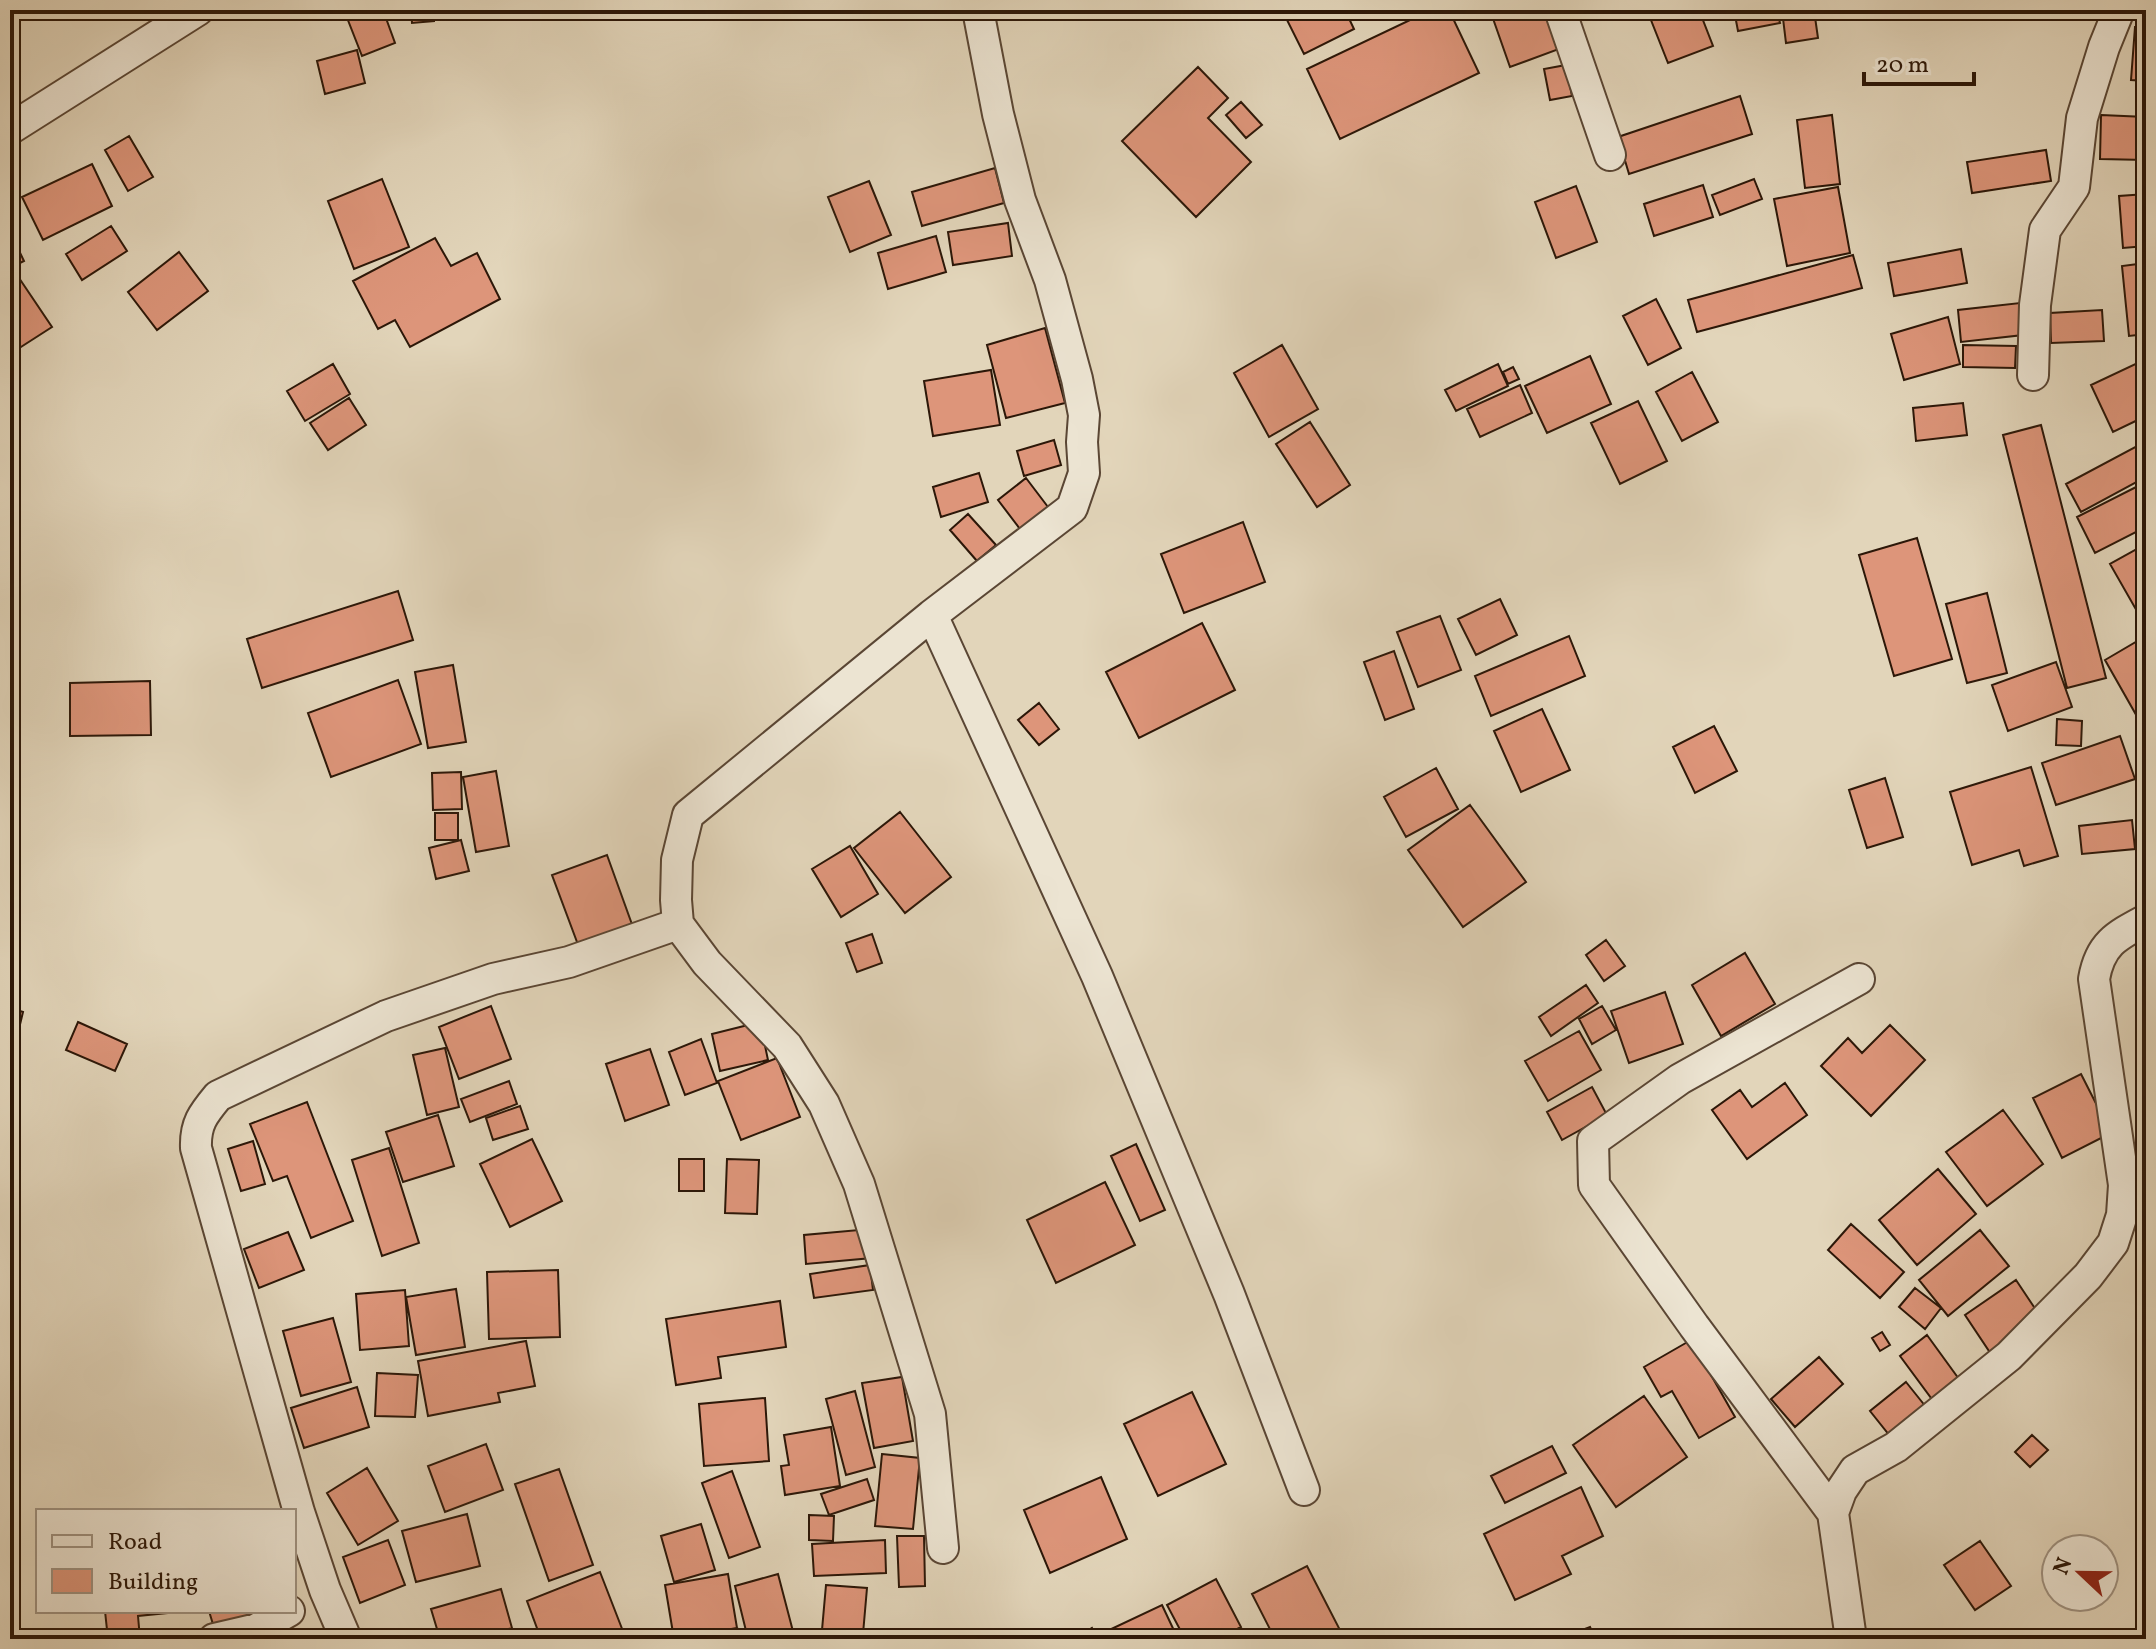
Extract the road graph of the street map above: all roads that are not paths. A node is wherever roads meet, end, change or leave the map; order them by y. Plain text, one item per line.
1 (198, 10) edge
2 (978, 10) edge
3 (1560, 10) edge
4 (2119, 10) edge
5 (10, 129) edge
6 (1610, 155) dead end
7 (2033, 375) dead end
8 (932, 615) junction
9 (2146, 920) edge
10 (678, 924) junction
11 (1859, 979) dead end
12 (1304, 1490) dead end
13 (1833, 1513) junction
14 (943, 1548) dead end
15 (325, 1590) junction
16 (296, 1607) edge
17 (285, 1613) edge
18 (214, 1639) edge
19 (346, 1639) edge
20 (1851, 1639) edge

1 - 5 street
2 - 8 street
3 - 6 street
4 - 7 street
8 - 10 street
8 - 12 street
9 - 13 street
10 - 14 street
10 - 15 street
11 - 13 street
13 - 20 street
15 - 16 street
15 - 19 street
17 - 18 street

